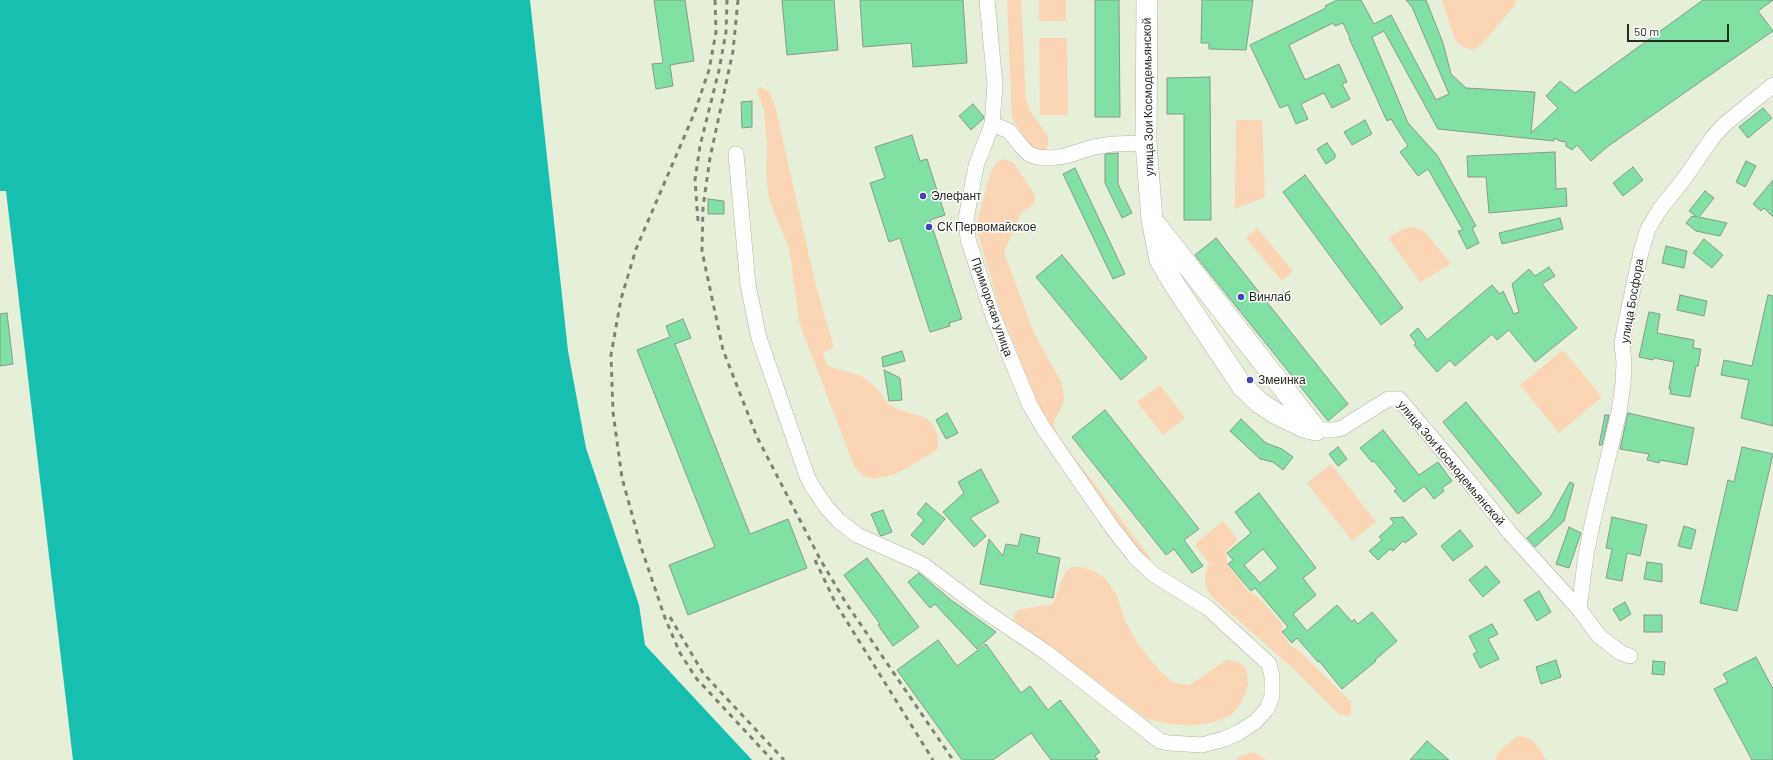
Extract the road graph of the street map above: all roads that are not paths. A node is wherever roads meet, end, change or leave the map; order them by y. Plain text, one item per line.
1 (987, 0) edge
2 (1148, 0) edge
3 (1773, 85) edge
4 (992, 124) junction
5 (1146, 143) junction
6 (736, 154) dead end
7 (1152, 220) junction
8 (1316, 430) junction
9 (1579, 609) junction
10 (1630, 656) dead end

1 - 4 street, Приморская улица
2 - 5 main road, улица Зои Космодемьянской
3 - 9 street, улица Босфора
4 - 5 street
4 - 6 street, Приморская улица
5 - 7 main road, улица Зои Космодемьянской
7 - 8 main road
7 - 8 main road, улица Зои Космодемьянской
8 - 9 street, улица Зои Космодемьянской
9 - 10 street, улица Зои Космодемьянской

